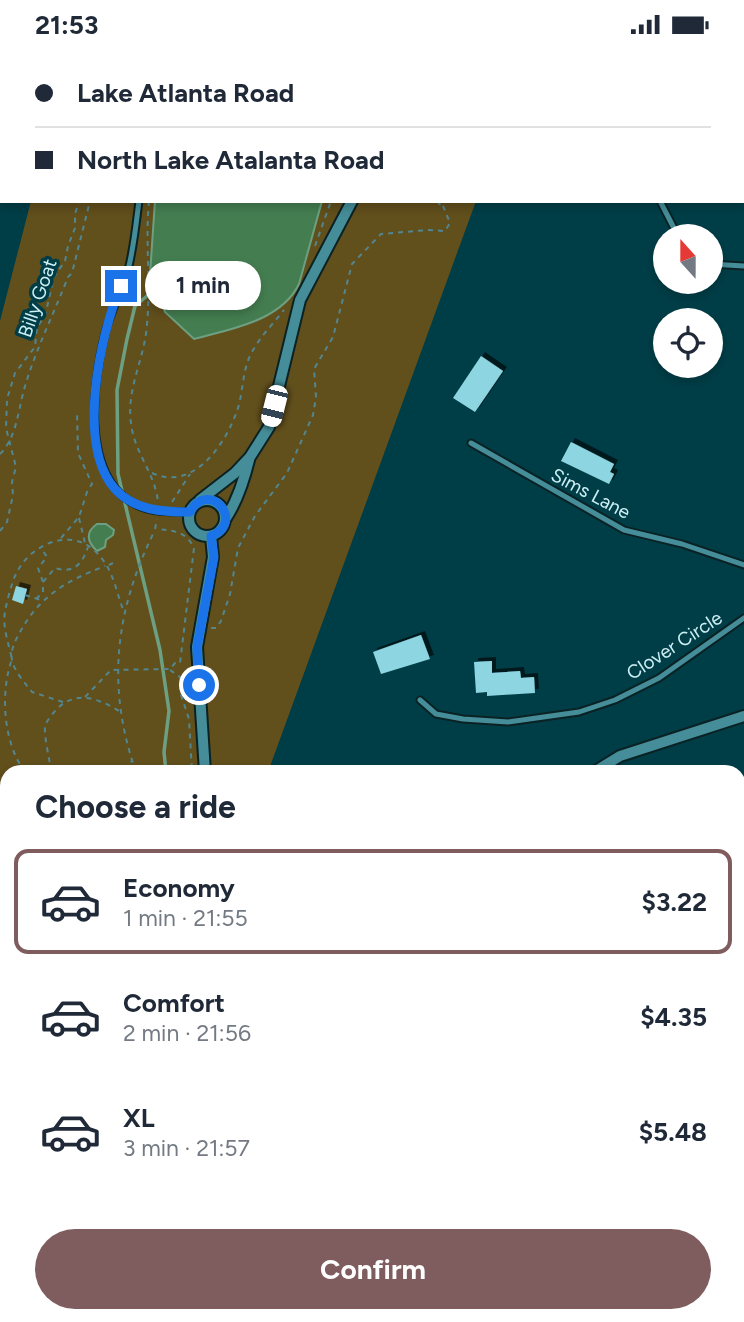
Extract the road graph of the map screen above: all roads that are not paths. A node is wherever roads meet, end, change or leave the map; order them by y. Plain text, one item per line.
1 (139, 203) edge
2 (351, 203) edge
3 (661, 203) edge
4 (672, 224) edge
5 (723, 265) edge
6 (744, 266) edge
7 (471, 443) dead end
8 (250, 457) junction
9 (200, 501) junction
10 (190, 512) junction
11 (226, 518) junction
12 (211, 536) junction
13 (744, 565) edge
14 (744, 618) edge
15 (420, 700) dead end
16 (744, 716) edge
17 (205, 765) edge
18 (605, 765) edge

1 - 10 lane
2 - 8 street
3 - 4 lane
5 - 6 lane
7 - 13 lane, Sims Lane
8 - 9 street
8 - 11 street
9 - 10 street
9 - 11 street
10 - 12 street
11 - 12 street
12 - 17 street
14 - 15 lane, Clover Circle
16 - 18 street

